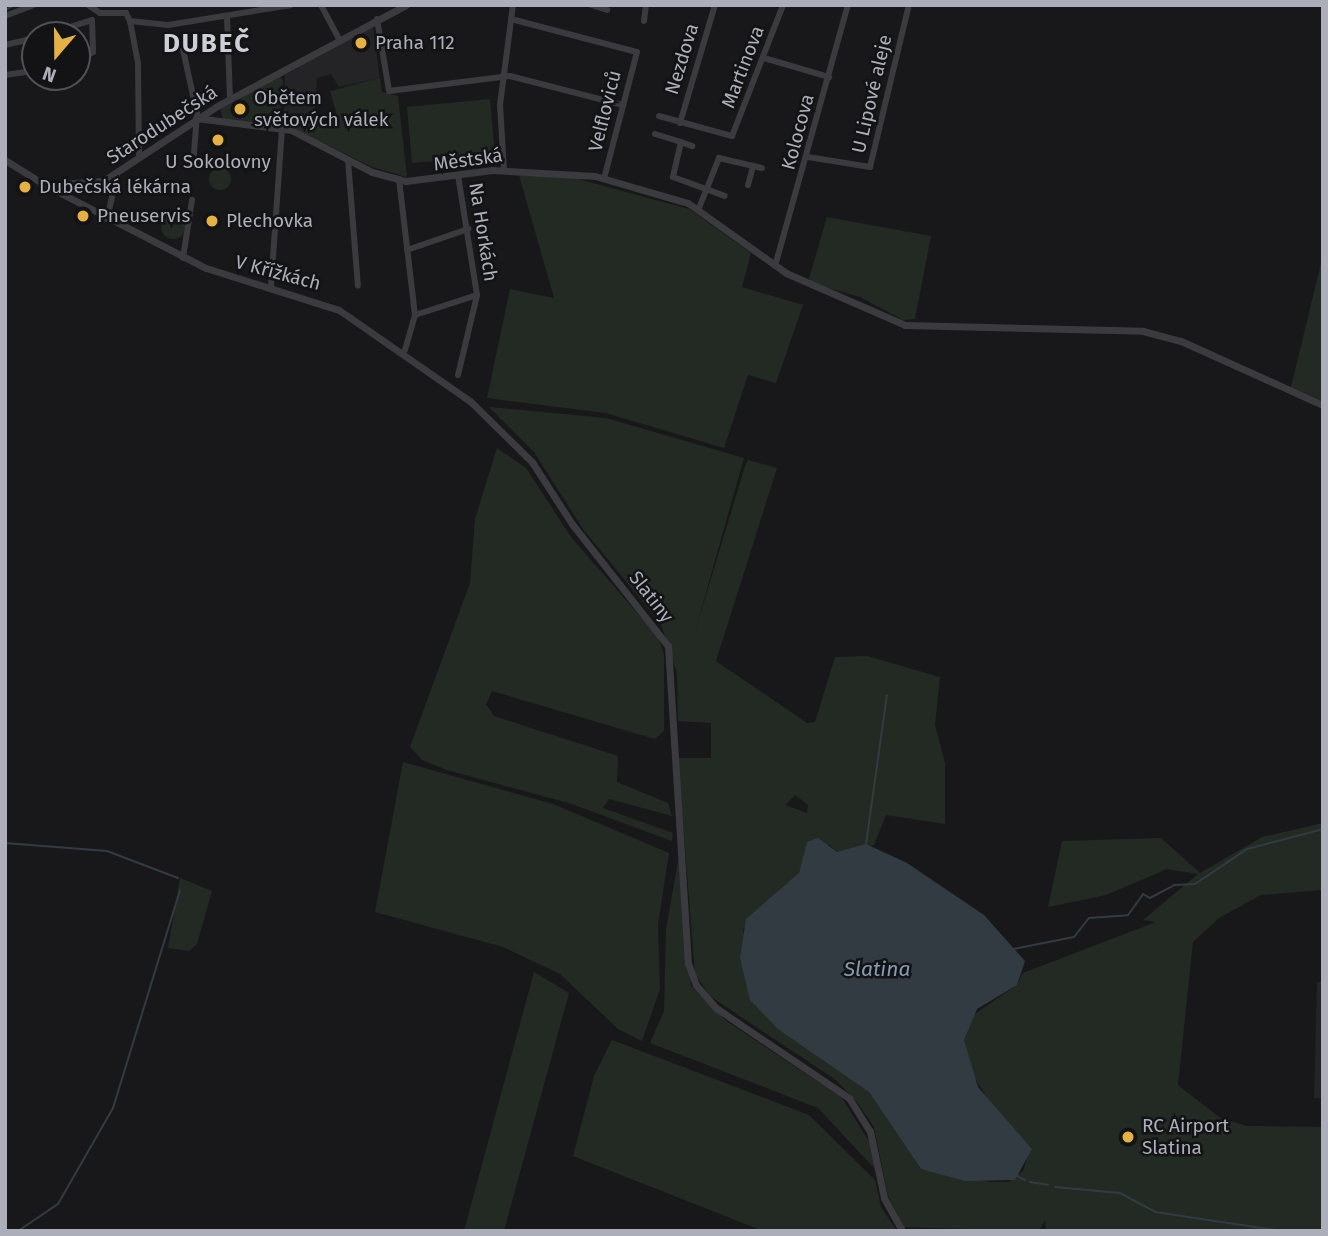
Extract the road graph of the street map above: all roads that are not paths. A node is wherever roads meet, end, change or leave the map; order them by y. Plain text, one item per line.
1 (33, 5) edge
2 (88, 5) edge
3 (291, 5) edge
4 (321, 5) edge
5 (406, 5) edge
6 (513, 5) edge
7 (591, 5) edge
8 (646, 5) edge
9 (715, 5) edge
10 (783, 5) edge
11 (848, 5) edge
12 (909, 5) edge
13 (607, 10) dead end
14 (5, 16) edge
15 (227, 17) junction
16 (130, 18) junction
17 (377, 19) junction
18 (512, 19) junction
19 (89, 21) edge
20 (644, 21) dead end
21 (338, 37) junction
22 (182, 45) dead end
23 (91, 53) edge
24 (764, 58) junction
25 (505, 76) junction
26 (829, 77) junction
27 (230, 98) junction
28 (622, 105) junction
29 (659, 116) dead end
30 (196, 118) junction
31 (680, 123) junction
32 (282, 127) junction
33 (655, 134) dead end
34 (681, 142) junction
35 (692, 146) dead end
36 (808, 157) junction
37 (139, 158) junction
38 (5, 160) edge
39 (348, 160) junction
40 (193, 166) dead end
41 (753, 166) junction
42 (762, 168) dead end
43 (504, 170) junction
44 (117, 175) junction
45 (458, 175) junction
46 (604, 178) junction
47 (399, 179) junction
48 (45, 185) junction
49 (748, 185) dead end
50 (707, 189) junction
51 (725, 196) dead end
52 (192, 200) dead end
53 (699, 208) junction
54 (107, 219) junction
55 (468, 229) junction
56 (407, 250) junction
57 (183, 258) junction
58 (775, 266) junction
59 (271, 286) junction
60 (358, 286) dead end
61 (477, 295) junction
62 (415, 315) junction
63 (405, 350) dead end
64 (458, 375) dead end
65 (1323, 405) edge
66 (489, 416) joint
67 (902, 1231) edge

1 - 14 street
2 - 16 street
3 - 15 street
4 - 21 street
5 - 17 street, Starodubečská
6 - 18 street
7 - 13 street
8 - 20 street
9 - 31 street, Nezdova
10 - 24 street, Martinova
11 - 26 street, Kolocova
12 - 36 street, U Lipové aleje
15 - 16 street
15 - 27 street
16 - 37 street
17 - 21 street, Starodubečská
17 - 25 street
18 - 25 street
18 - 28 street, Velfloviců
19 - 23 street
21 - 27 street, Starodubečská
22 - 30 street
24 - 26 street
24 - 31 street, Martinova
25 - 28 street
25 - 43 street
26 - 36 street, Kolocova
27 - 30 street, Starodubečská
28 - 46 street, Velfloviců
29 - 31 street
30 - 32 street, Městská
30 - 37 street, Starodubečská
30 - 40 street
32 - 39 street, Městská
32 - 59 street
33 - 34 street
34 - 35 street
34 - 50 street
36 - 58 street, Kolocova
37 - 44 street, Starodubečská
38 - 48 street
39 - 47 street, Městská
39 - 60 street
41 - 42 street
41 - 49 street
41 - 50 street
43 - 45 street, Městská
43 - 46 street, Městská
44 - 48 street, Starodubečská
44 - 54 street
45 - 47 street, Městská
45 - 55 street, Na Horkách
46 - 53 street, Městská
47 - 56 street
48 - 54 street, V Křížkách
50 - 51 street
50 - 53 street
52 - 57 street
53 - 58 street, Městská
54 - 57 street, V Křížkách
55 - 56 street
55 - 61 street, Na Horkách
56 - 62 street
57 - 59 street, V Křížkách
58 - 65 street, Městská
59 - 66 street, V Křížkách
61 - 62 street
61 - 64 street, Na Horkách
62 - 63 street
66 - 67 street, Slatiny

